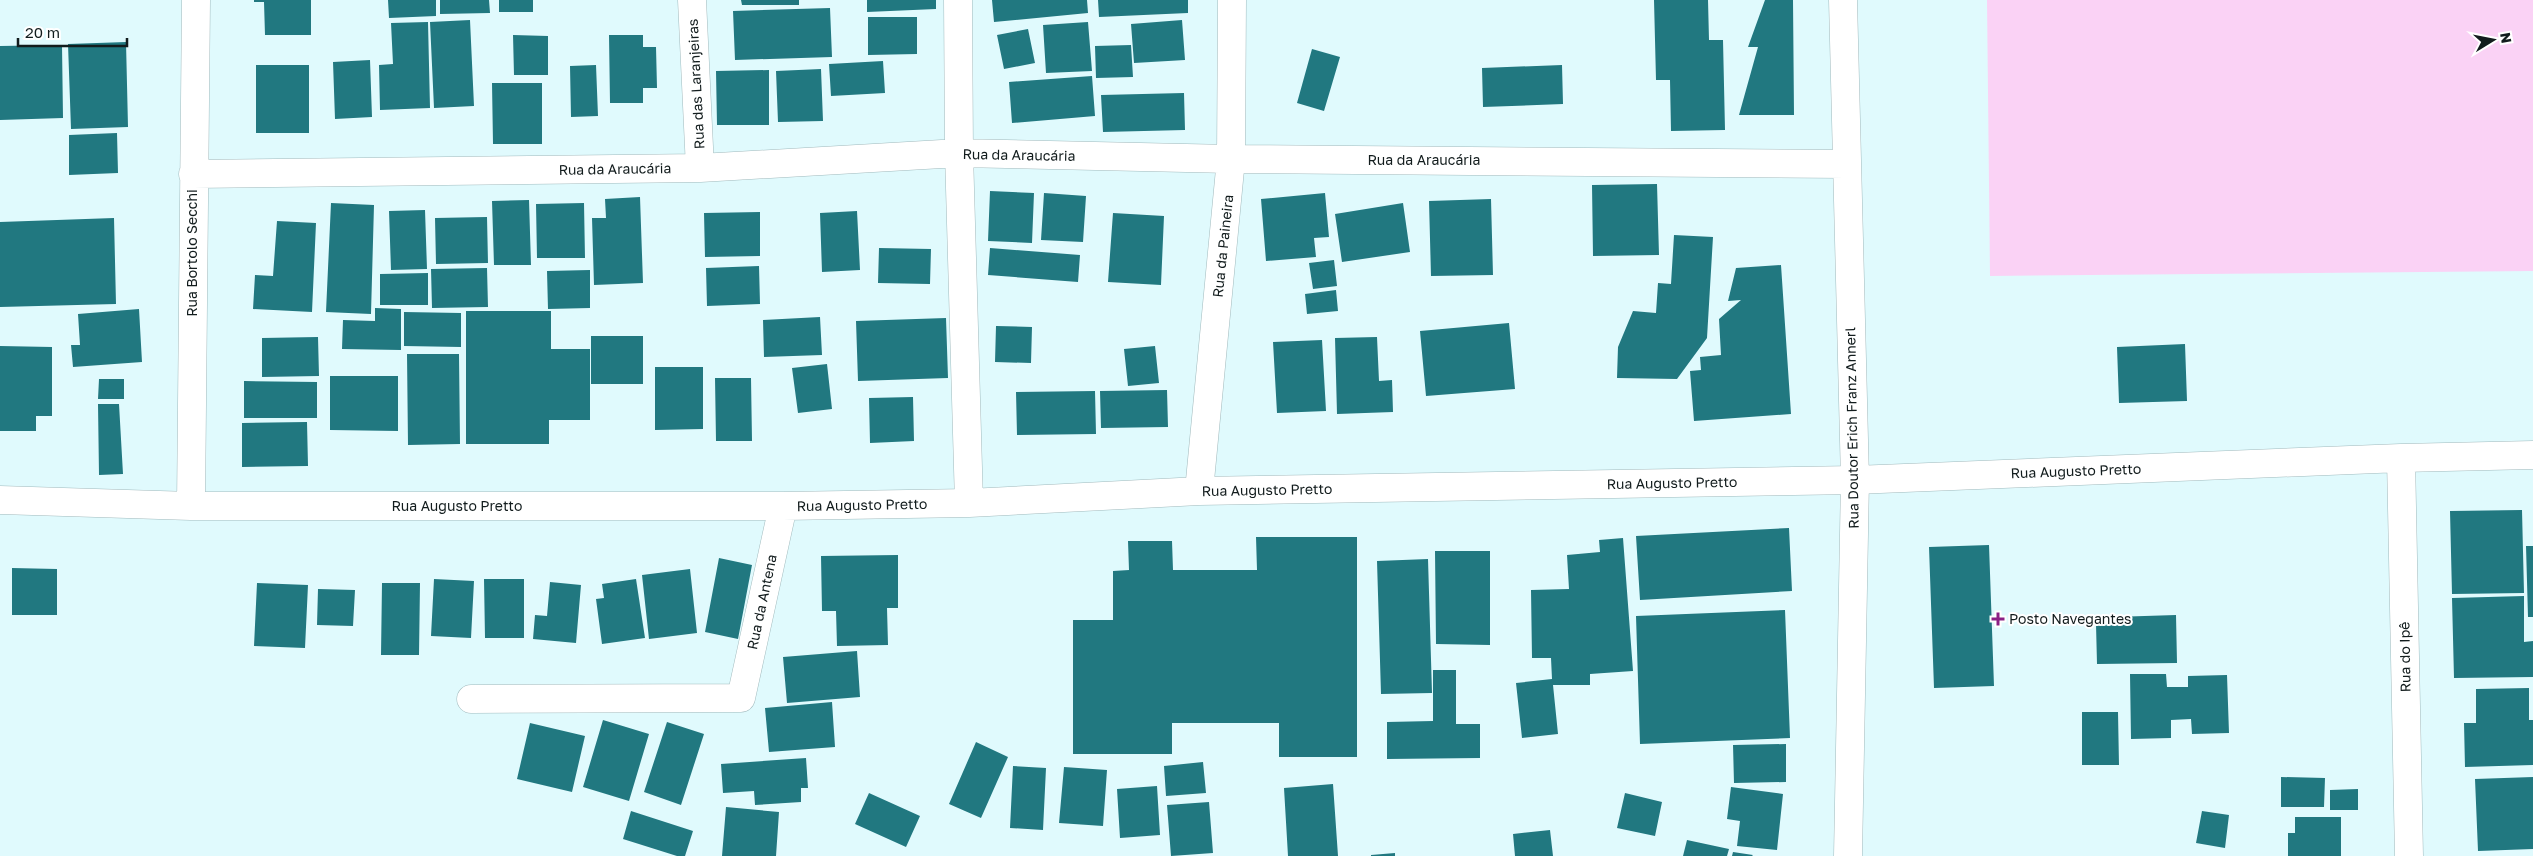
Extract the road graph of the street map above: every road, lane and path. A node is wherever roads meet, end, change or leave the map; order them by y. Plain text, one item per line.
1 (196, 0) edge
2 (692, 0) edge
3 (958, 0) edge
4 (1232, 0) edge
5 (1843, 0) edge
6 (959, 153) junction
7 (1231, 159) junction
8 (1846, 164) junction
9 (700, 168) junction
10 (193, 174) junction
11 (2533, 455) edge
12 (2401, 458) junction
13 (1854, 480) junction
14 (1199, 491) junction
15 (0, 500) edge
16 (969, 503) junction
17 (191, 506) junction
18 (783, 506) junction
19 (471, 699) dead end
20 (1848, 856) edge
21 (2409, 856) edge

1 - 10 street, Rua Bortolo Secchi
2 - 9 street, Rua das Laranjeiras
3 - 6 street
4 - 7 street, Rua da Paineira
5 - 8 street, Rua Doutor Erich Franz Annerl
6 - 7 street, Rua da Araucária
6 - 9 street, Rua da Araucária
6 - 16 street
7 - 8 street, Rua da Araucária
7 - 14 street, Rua da Paineira
8 - 13 street, Rua Doutor Erich Franz Annerl
9 - 10 street, Rua da Araucária
10 - 17 street, Rua Bortolo Secchi
11 - 12 street, Rua Augusto Pretto
12 - 13 street, Rua Augusto Pretto
12 - 21 street, Rua do Ipê
13 - 14 street, Rua Augusto Pretto
13 - 20 street, Rua Doutor Erich Franz Annerl
14 - 16 street, Rua Augusto Pretto
15 - 17 street, Rua Augusto Pretto
16 - 18 street, Rua Augusto Pretto
17 - 18 street, Rua Augusto Pretto
18 - 19 street, Rua da Antena

